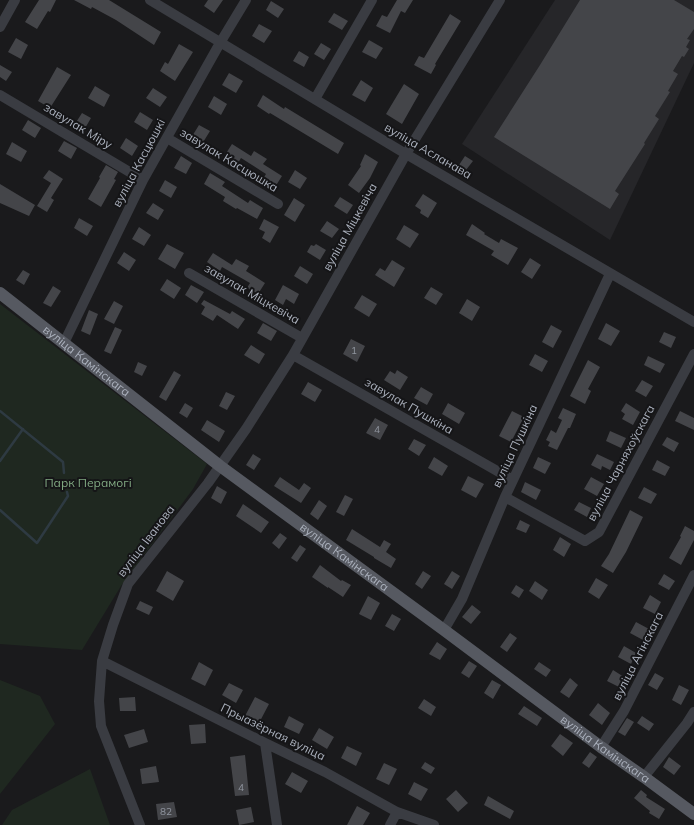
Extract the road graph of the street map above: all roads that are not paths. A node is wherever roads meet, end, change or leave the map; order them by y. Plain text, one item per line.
1 (15, 0) edge
2 (150, 0) edge
3 (246, 0) edge
4 (372, 0) edge
5 (500, 0) edge
6 (0, 26) edge
7 (220, 43) junction
8 (0, 95) edge
9 (315, 99) junction
10 (167, 138) junction
11 (406, 154) junction
12 (143, 180) junction
13 (278, 204) dead end
14 (189, 273) dead end
15 (610, 274) junction
16 (0, 292) edge
17 (694, 322) edge
18 (302, 338) junction
19 (64, 343) junction
20 (694, 354) edge
21 (293, 355) junction
22 (220, 466) junction
23 (513, 480) junction
24 (505, 497) junction
25 (694, 575) edge
26 (444, 630) junction
27 (102, 661) junction
28 (694, 712) edge
29 (265, 743) junction
30 (601, 748) junction
31 (644, 777) junction
32 (397, 812) junction
33 (694, 814) edge
34 (140, 825) edge
35 (277, 825) edge
36 (390, 825) edge
37 (434, 825) edge

1 - 6 street
2 - 7 street, вуліца Асланава
3 - 7 street, вуліца Касцюшкі
4 - 9 street
5 - 11 street, вуліца Міцкевіча
7 - 9 street, вуліца Асланава
7 - 10 street, вуліца Касцюшкі
8 - 12 street, завулак Міру
9 - 11 street, вуліца Асланава
10 - 12 street, вуліца Касцюшкі
10 - 13 street, завулак Касцюшка
11 - 15 street, вуліца Асланава
11 - 18 street, вуліца Міцкевіча
12 - 19 street, вуліца Касцюшкі
14 - 18 street, завулак Міцкевіча
15 - 17 street, вуліца Асланава
15 - 23 street, вуліца Пушкіна
16 - 19 main road, вуліца Камінскага
18 - 21 street, вуліца Міцкевіча
19 - 22 main road, вуліца Камінскага
20 - 24 street, вуліца Чарняхоўскага
21 - 22 street, вуліца Міцкевіча
21 - 23 street, завулак Пушкіна
22 - 26 main road, вуліца Камінскага
22 - 27 street, вуліца Іванова
23 - 24 street, вуліца Пушкіна
24 - 26 street, вуліца Пушкіна
25 - 30 street, вуліца Агінскага
26 - 30 main road, вуліца Камінскага
27 - 29 street, Прыазёрная вуліца
27 - 34 street, вуліца Іванова
28 - 31 street
29 - 32 street, Прыазёрная вуліца
29 - 35 street
30 - 31 main road, вуліца Камінскага
31 - 33 main road, вуліца Камінскага
32 - 36 street
32 - 37 street, Прыазёрная вуліца

